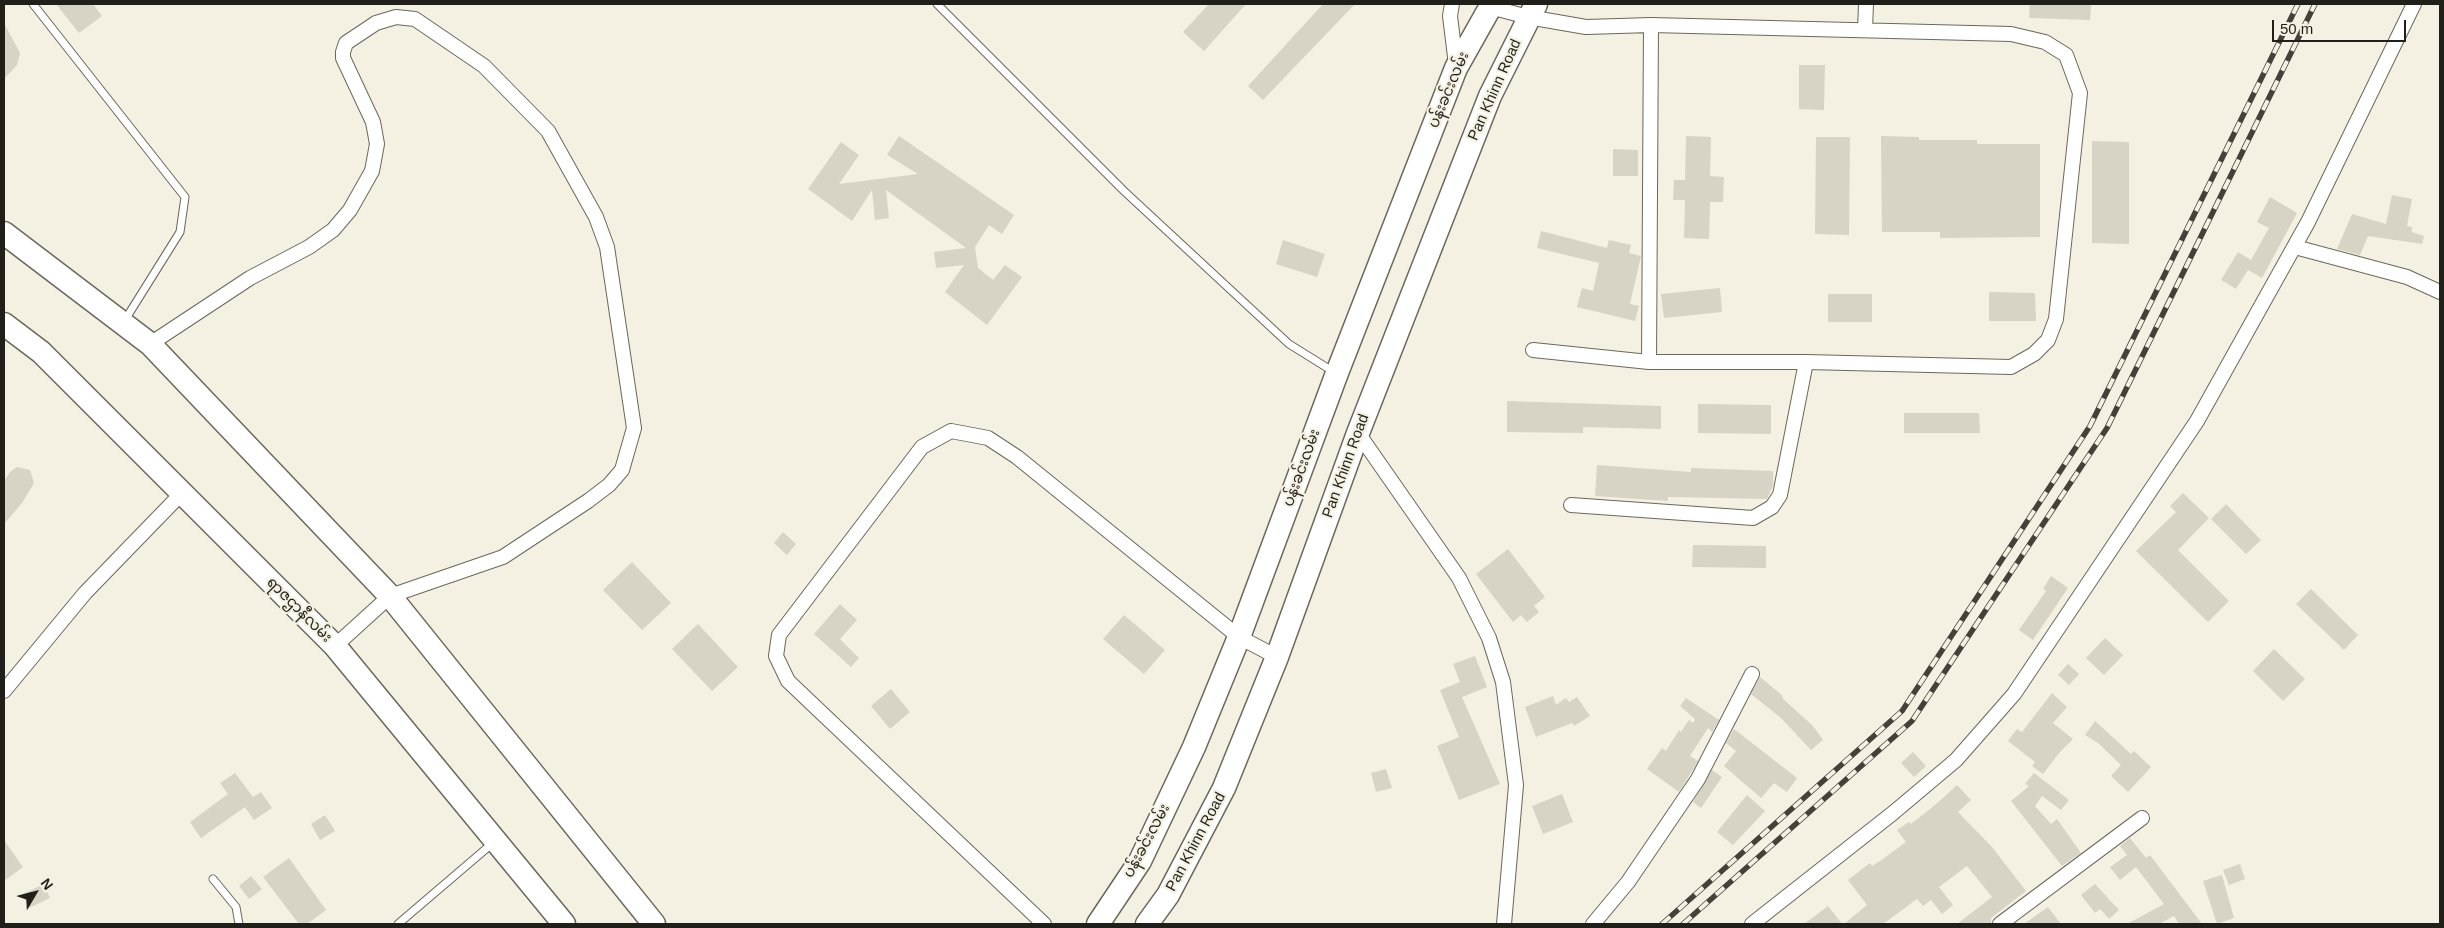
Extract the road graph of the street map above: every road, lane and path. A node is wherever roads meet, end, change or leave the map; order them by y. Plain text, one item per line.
1 (33, 4) edge
2 (937, 4) edge
3 (1452, 4) edge
4 (1866, 4) edge
5 (2414, 4) edge
6 (1491, 5) edge
7 (1532, 11) edge
8 (1651, 25) junction
9 (1865, 30) junction
10 (1456, 68) junction
11 (4, 233) edge
12 (2294, 247) junction
13 (2440, 292) edge
14 (122, 323) junction
15 (4, 324) edge
16 (150, 344) junction
17 (1533, 350) dead end
18 (1649, 362) junction
19 (1806, 362) junction
20 (1337, 373) junction
21 (1358, 432) junction
22 (182, 493) junction
23 (1572, 505) dead end
24 (390, 596) junction
25 (1239, 637) junction
26 (335, 646) junction
27 (1277, 657) junction
28 (1752, 674) dead end
29 (4, 691) edge
30 (2142, 818) dead end
31 (496, 841) junction
32 (213, 879) dead end
33 (239, 924) edge
34 (398, 924) edge
35 (564, 924) edge
36 (654, 924) edge
37 (1044, 924) edge
38 (1098, 924) edge
39 (1148, 924) edge
40 (1504, 924) edge
41 (1594, 924) edge
42 (1752, 924) edge
43 (2000, 924) edge

1 - 14 lane
2 - 20 lane
3 - 10 street
4 - 9 street
5 - 12 street
6 - 7 street
6 - 10 main road, ပန်းခင်းလမ်း
7 - 8 street
7 - 21 main road, Pan Khinn Road
8 - 9 street
8 - 18 street
9 - 19 street
10 - 20 main road, ပန်းခင်းလမ်း
11 - 14 main road
12 - 13 street
12 - 42 street
14 - 16 main road
15 - 22 main road, ရာဇဌာနီလမ်း
16 - 24 main road
16 - 24 street
17 - 18 street
18 - 19 street
19 - 23 street
20 - 25 main road, ပန်းခင်းလမ်း
21 - 27 main road, Pan Khinn Road
21 - 40 street
22 - 26 main road, ရာဇဌာနီလမ်း
22 - 29 street
24 - 26 street
24 - 36 main road
25 - 27 street
25 - 37 street
25 - 38 main road, ပန်းခင်းလမ်း
26 - 31 main road, ရာဇဌာနီလမ်း
27 - 39 main road, Pan Khinn Road
28 - 41 street
30 - 43 street
31 - 34 lane
31 - 35 main road, ရာဇဌာနီလမ်း
32 - 33 lane

